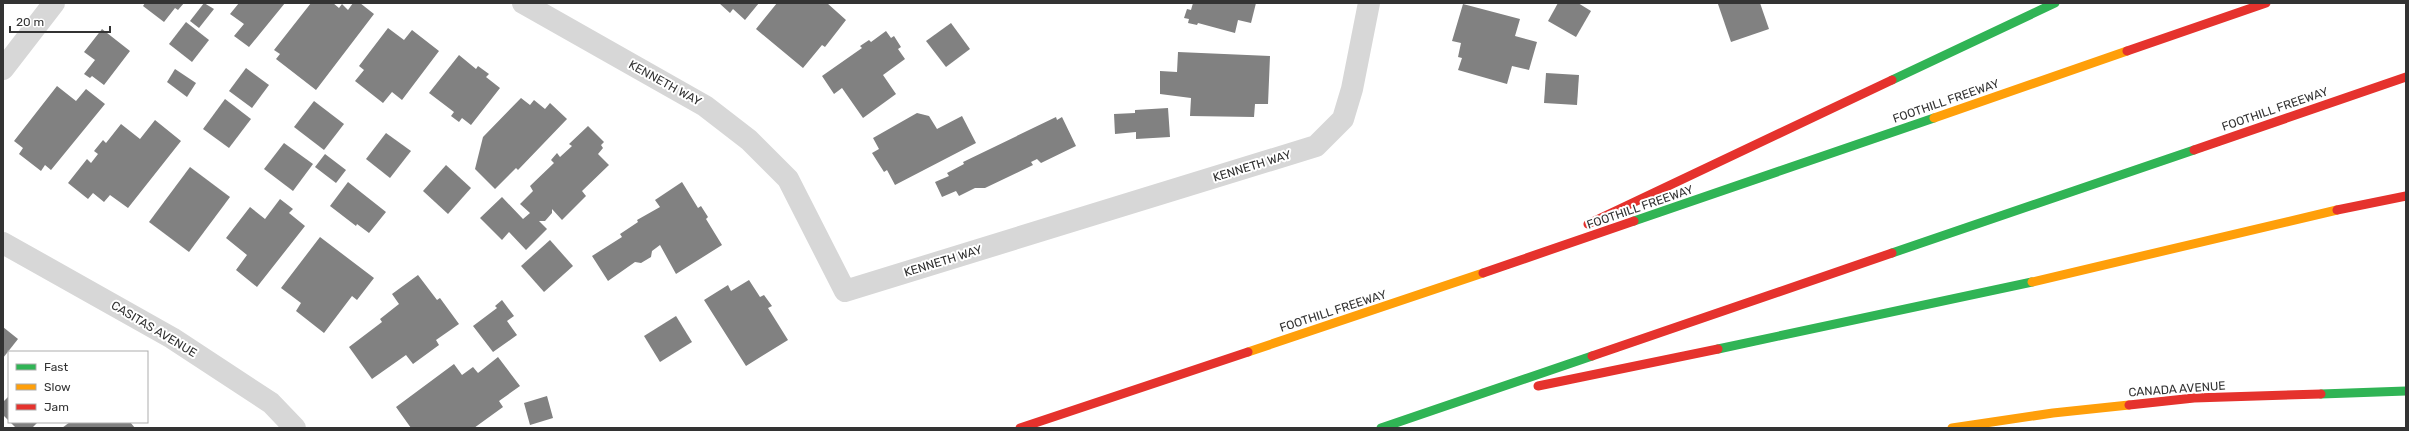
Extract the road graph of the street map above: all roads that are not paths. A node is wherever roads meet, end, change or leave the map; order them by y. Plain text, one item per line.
1 (54, 3) edge
2 (523, 3) edge
3 (1369, 3) edge
4 (2055, 3) edge
5 (2266, 3) edge
6 (3, 69) edge
7 (2406, 77) edge
8 (2406, 196) edge
9 (3, 243) edge
10 (1487, 272) junction
11 (2406, 392) edge
12 (1447, 405) junction
13 (295, 428) edge
14 (1020, 428) edge
15 (1381, 428) edge
16 (1952, 428) edge

1 - 6 street
2 - 3 street, KENNETH WAY
4 - 10 main road
5 - 10 main road, FOOTHILL FREEWAY
7 - 12 main road, FOOTHILL FREEWAY
8 - 12 main road
9 - 13 street, CASITAS AVENUE
10 - 14 main road, FOOTHILL FREEWAY
11 - 16 main road, CANADA AVENUE
12 - 15 main road, FOOTHILL FREEWAY

